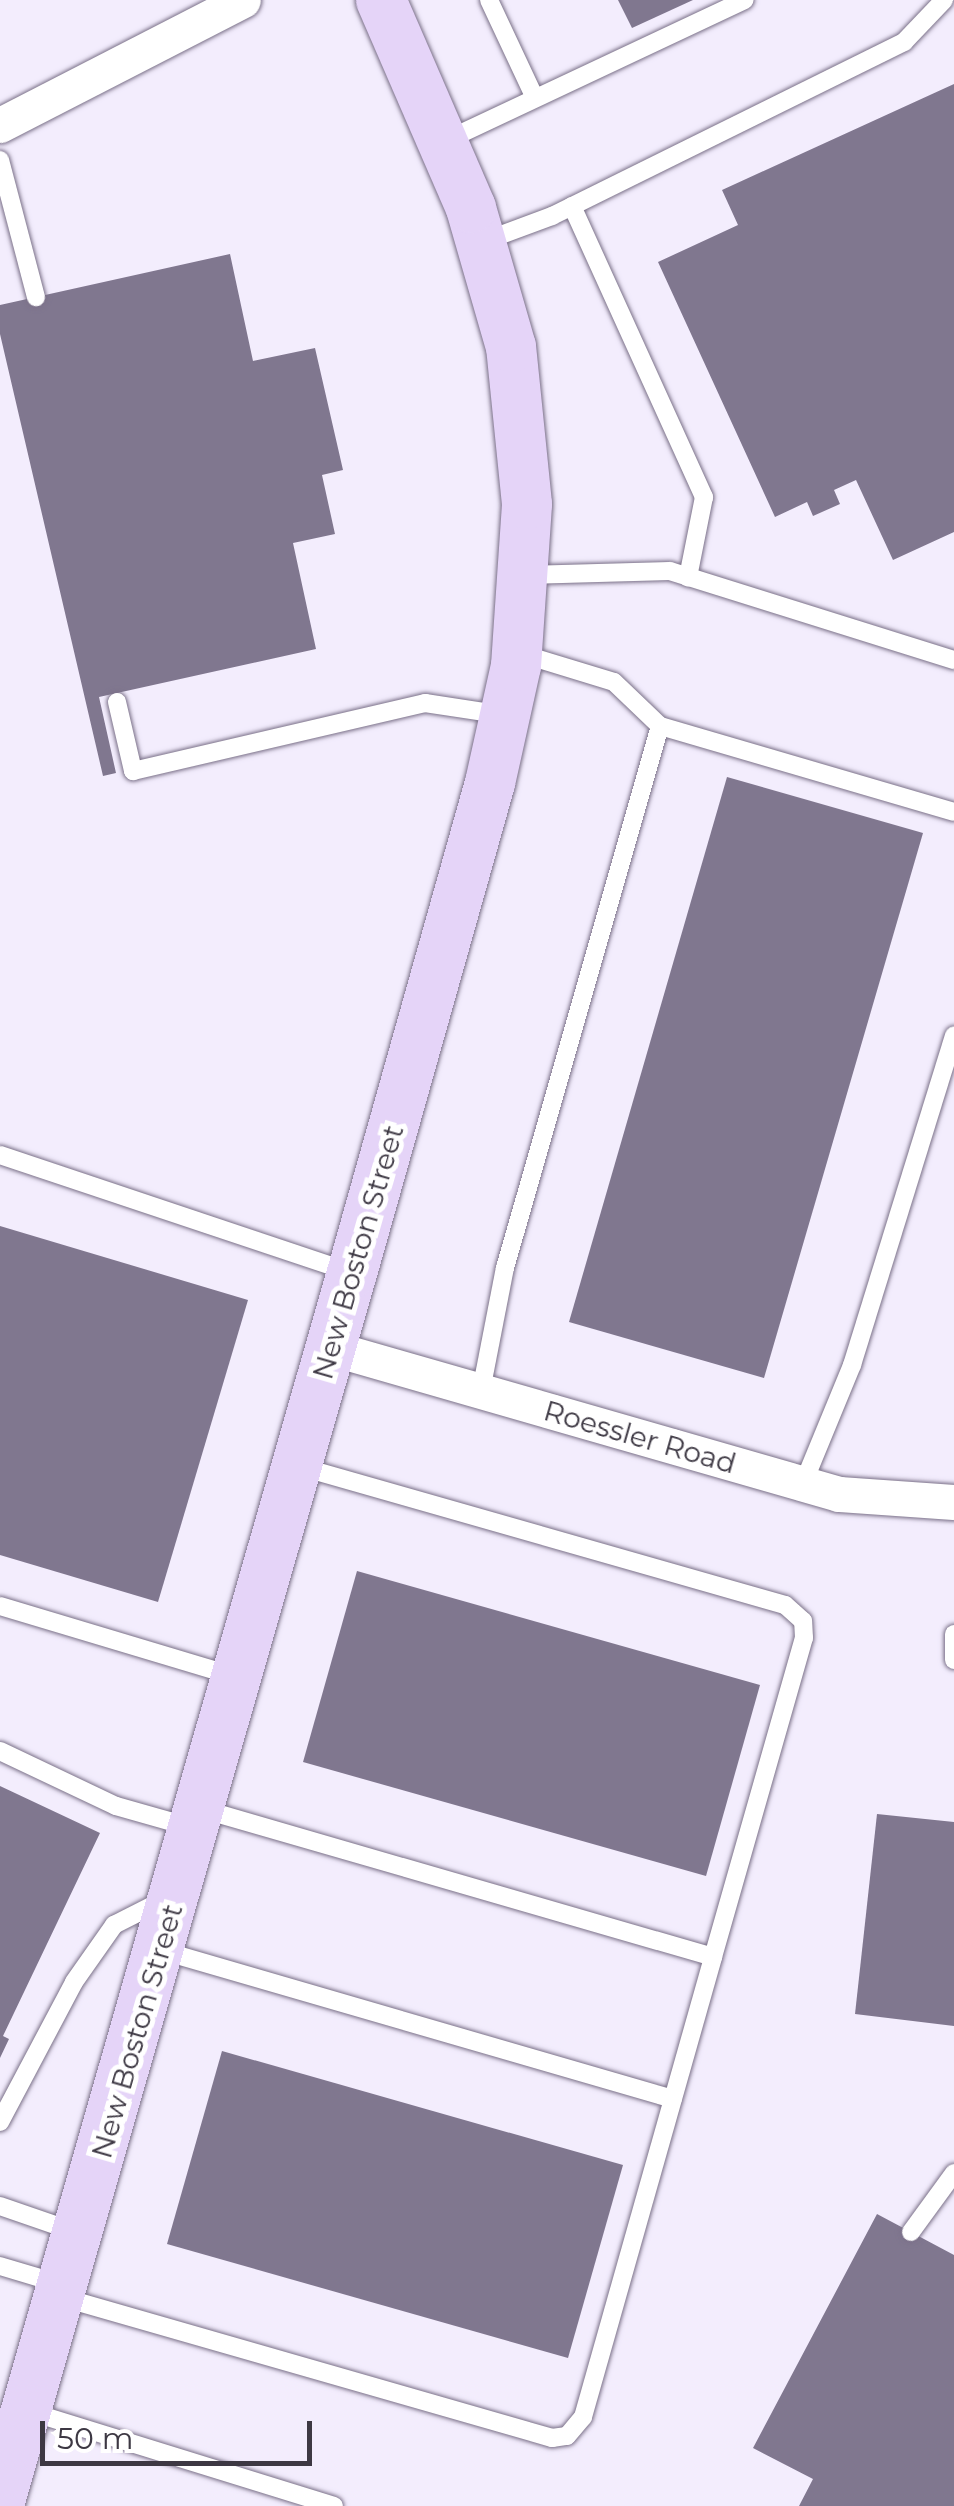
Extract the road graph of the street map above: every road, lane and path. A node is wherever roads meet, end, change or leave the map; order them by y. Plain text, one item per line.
1 (243, 0) edge
2 (381, 0) edge
3 (489, 0) edge
4 (745, 0) edge
5 (944, 0) edge
6 (536, 98) junction
7 (0, 125) edge
8 (444, 141) junction
9 (0, 160) edge
10 (572, 206) junction
11 (482, 242) junction
12 (36, 297) dead end
13 (526, 575) junction
14 (688, 577) junction
15 (518, 653) junction
16 (954, 660) edge
17 (117, 702) dead end
18 (506, 716) junction
19 (660, 726) junction
20 (954, 812) edge
21 (954, 1034) edge
22 (0, 1155) edge
23 (352, 1273) junction
24 (331, 1348) junction
25 (481, 1391) junction
26 (298, 1466) junction
27 (804, 1484) junction
28 (954, 1502) edge
29 (0, 1606) edge
30 (954, 1634) edge
31 (954, 1660) edge
32 (238, 1678) junction
33 (0, 1751) edge
34 (198, 1819) junction
35 (177, 1893) junction
36 (160, 1950) junction
37 (714, 1957) junction
38 (674, 2099) junction
39 (0, 2122) edge
40 (954, 2172) edge
41 (0, 2206) edge
42 (912, 2232) dead end
43 (78, 2233) junction
44 (0, 2266) edge
45 (61, 2290) junction
46 (26, 2410) junction
47 (0, 2501) edge
48 (334, 2506) edge

1 - 7 street
2 - 8 main road, New Boston Street
3 - 6 lane
4 - 6 lane
5 - 10 lane
6 - 8 lane
8 - 11 main road, New Boston Street
9 - 12 lane
10 - 11 lane
10 - 14 lane
11 - 13 main road, New Boston Street
13 - 14 lane
13 - 15 main road, New Boston Street
14 - 16 lane
15 - 18 main road, New Boston Street
15 - 19 lane
17 - 18 lane
18 - 23 main road, New Boston Street
19 - 20 lane
19 - 25 lane
21 - 27 lane
22 - 23 lane
23 - 24 main road, New Boston Street
24 - 25 street, Roessler Road
24 - 26 main road, New Boston Street
25 - 27 street, Roessler Road
26 - 32 main road, New Boston Street
26 - 37 lane
27 - 28 street, Roessler Road
29 - 32 lane
30 - 31 lane
32 - 34 main road, New Boston Street
33 - 34 lane
34 - 35 main road, New Boston Street
34 - 37 lane
35 - 36 main road, New Boston Street
35 - 39 lane
36 - 38 lane
36 - 43 main road, New Boston Street
37 - 38 lane
38 - 45 lane
40 - 42 lane
41 - 43 lane
43 - 45 main road, New Boston Street
44 - 45 lane
45 - 46 main road, New Boston Street
46 - 47 main road, New Boston Street
46 - 48 lane

